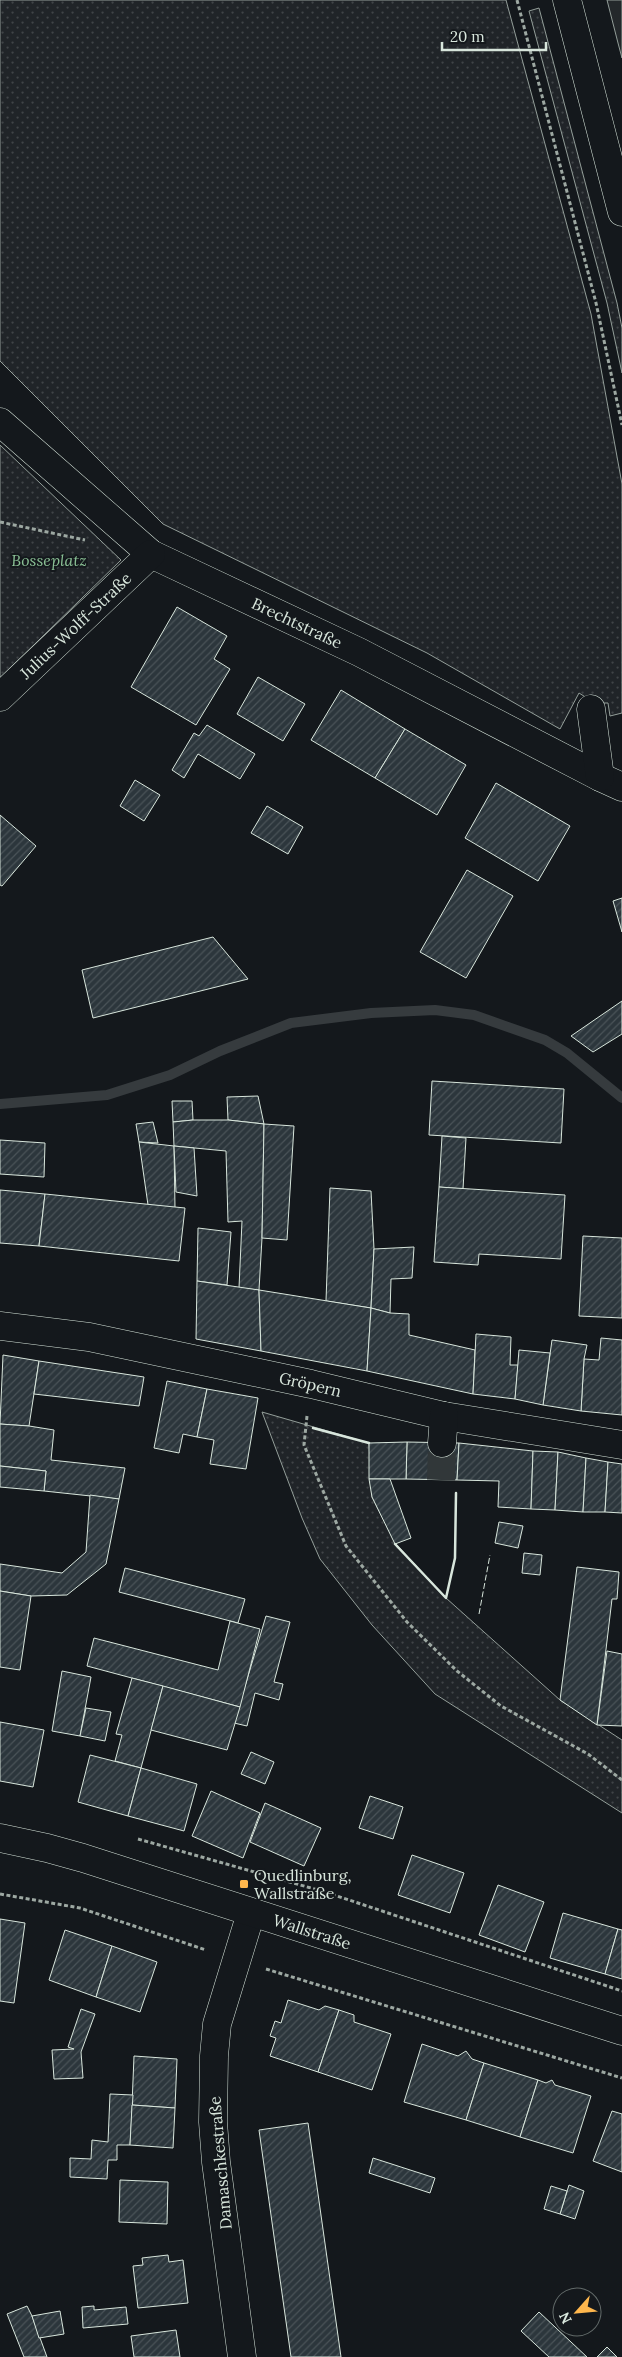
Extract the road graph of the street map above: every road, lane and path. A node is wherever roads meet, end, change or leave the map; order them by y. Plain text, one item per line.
1 (517, 0) edge
2 (567, 0) edge
3 (622, 212) edge
4 (0, 422) edge
5 (622, 425) edge
6 (0, 522) edge
7 (94, 542) dead end
8 (151, 554) junction
9 (0, 697) edge
10 (591, 709) dead end
11 (611, 782) edge
12 (0, 1326) edge
13 (311, 1384) junction
14 (444, 1416) junction
15 (442, 1443) tunnel mouth
16 (622, 1445) edge
17 (622, 1780) edge
18 (0, 1838) edge
19 (136, 1839) dead end
20 (0, 1894) edge
21 (251, 1913) junction
22 (237, 1960) junction
23 (622, 1990) edge
24 (622, 2031) edge
25 (622, 2078) edge
26 (242, 2357) edge

1 - 5 path
2 - 3 street
4 - 8 street, Brechtstraße
6 - 7 path
8 - 9 street, Julius-Wolff-Straße
8 - 11 street, Brechtstraße
10 - 11 street
12 - 13 street, Gröpern
13 - 14 street, Gröpern
13 - 17 path
14 - 15 street
14 - 16 street, Gröpern
18 - 21 street, Wallstraße
19 - 23 path
20 - 22 path
21 - 22 street, Damaschkestraße
21 - 24 street, Wallstraße
22 - 25 path
22 - 26 street, Damaschkestraße

